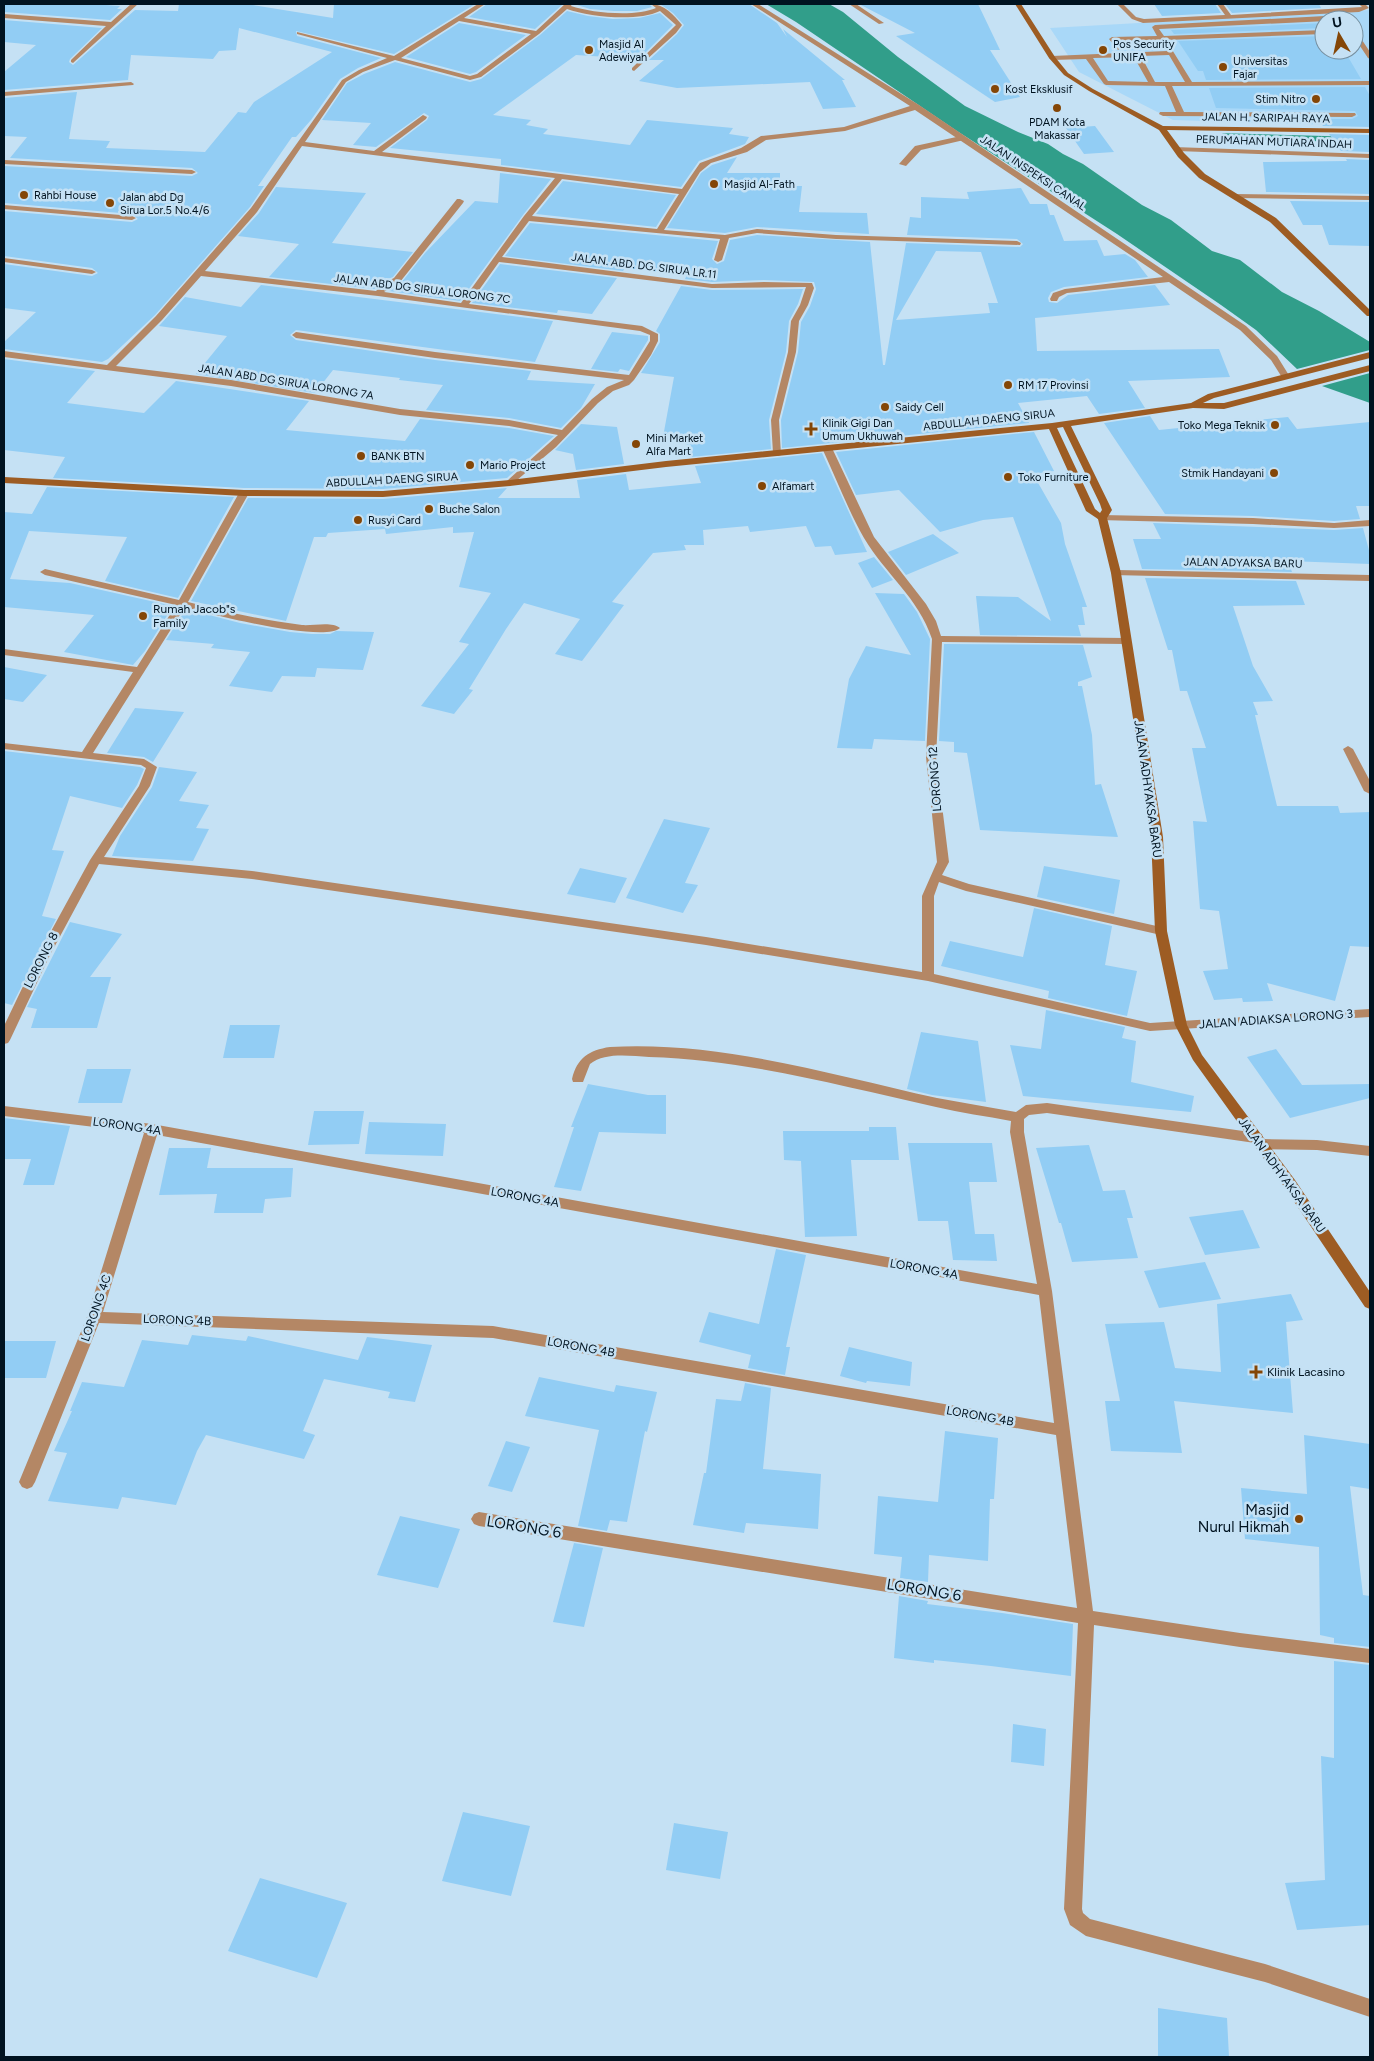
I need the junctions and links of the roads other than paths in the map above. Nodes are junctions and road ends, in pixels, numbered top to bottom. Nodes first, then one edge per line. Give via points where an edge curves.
1 (135, 4) edge
2 (482, 4) edge
3 (654, 4) edge
4 (754, 4) edge
5 (852, 4) edge
6 (1018, 4) edge
7 (1120, 4) edge
8 (1220, 4) edge
9 (567, 5) edge
10 (661, 8) junction
11 (1314, 12) edge
12 (4, 16) edge
13 (1229, 16) junction
14 (458, 19) junction
15 (1314, 19) edge
16 (881, 23) dead end
17 (113, 24) junction
18 (1314, 32) edge
19 (299, 33) dead end
20 (537, 33) junction
21 (1162, 38) junction
22 (1108, 48) dead end
23 (1118, 48) junction
24 (1099, 49) dead end
25 (1170, 50) junction
26 (1136, 54) junction
27 (1050, 55) junction
28 (1088, 56) junction
29 (396, 57) junction
30 (73, 61) dead end
31 (634, 69) dead end
32 (1370, 83) edge
33 (131, 84) dead end
34 (1153, 84) junction
35 (1168, 84) junction
36 (1190, 84) junction
37 (4, 94) edge
38 (916, 107) junction
39 (1164, 114) dead end
40 (1180, 114) junction
41 (1352, 115) dead end
42 (423, 117) dead end
43 (1164, 130) junction
44 (1370, 131) edge
45 (961, 138) junction
46 (301, 144) junction
47 (1177, 149) junction
48 (376, 153) junction
49 (1370, 156) edge
50 (5, 163) edge
51 (903, 164) dead end
52 (192, 172) dead end
53 (560, 178) junction
54 (684, 192) junction
55 (1237, 196) junction
56 (1370, 198) edge
57 (460, 201) dead end
58 (4, 207) edge
59 (132, 218) dead end
60 (527, 218) junction
61 (659, 232) junction
62 (725, 237) junction
63 (1017, 242) dead end
64 (497, 259) junction
65 (4, 260) edge
66 (718, 260) dead end
67 (92, 272) dead end
68 (199, 273) junction
69 (1171, 278) junction
70 (378, 294) junction
71 (1054, 299) dead end
72 (463, 306) junction
73 (1370, 314) edge
74 (296, 335) dead end
75 (4, 354) edge
76 (1370, 355) edge
77 (109, 368) junction
78 (1370, 368) edge
79 (1286, 377) junction
80 (631, 378) junction
81 (1193, 405) junction
82 (1066, 424) junction
83 (1052, 426) junction
84 (564, 433) junction
85 (827, 448) junction
86 (778, 454) junction
87 (4, 480) edge
88 (510, 483) junction
89 (244, 494) junction
90 (1102, 518) junction
91 (1370, 522) edge
92 (45, 572) dead end
93 (1116, 573) junction
94 (1370, 578) edge
95 (182, 604) junction
96 (335, 628) dead end
97 (937, 639) junction
98 (1126, 641) junction
99 (4, 652) edge
100 (139, 670) junction
101 (4, 746) edge
102 (1348, 749) dead end
103 (85, 756) junction
104 (1370, 791) edge
105 (94, 862) junction
106 (935, 877) junction
107 (1161, 931) junction
108 (928, 977) junction
109 (1370, 1013) edge
110 (1181, 1025) junction
111 (4, 1040) edge
112 (578, 1079) dead end
113 (4, 1111) edge
114 (1018, 1117) junction
115 (152, 1129) junction
116 (1259, 1141) junction
117 (1370, 1151) edge
118 (1046, 1291) junction
119 (1370, 1303) edge
120 (94, 1317) junction
121 (1061, 1430) junction
122 (27, 1482) dead end
123 (479, 1519) dead end
124 (1086, 1616) junction
125 (1370, 1656) edge
126 (1370, 2008) edge

1 - 17 street
2 - 14 street
3 - 10 street
4 - 38 street, JALAN INSPEKSI CANAL
5 - 16 street
6 - 27 main road
7 - 13 street via 1138,20
8 - 13 street
9 - 10 street via 576,10 635,14 648,14
9 - 20 street
10 - 31 street via 678,22 678,27
11 - 13 street
12 - 17 street
14 - 20 street
14 - 29 street
15 - 21 street via 1154,27
17 - 30 street
18 - 21 street
19 - 29 street
20 - 29 street via 474,78
21 - 23 street via 1112,39
21 - 25 street
22 - 23 street
23 - 25 street
24 - 27 street
25 - 26 street
25 - 36 street
26 - 28 street
26 - 34 street
27 - 28 street
27 - 43 main road via 1077,82
28 - 34 street via 1106,84
29 - 46 street via 344,81
32 - 36 street
33 - 37 street
34 - 35 street
35 - 36 street
35 - 40 street
38 - 45 street, JALAN INSPEKSI CANAL
38 - 54 street via 845,128 755,141 748,148 699,166
39 - 40 street
40 - 41 street
42 - 48 street
43 - 44 main road, JALAN H. SARIPAH RAYA
43 - 47 main road
45 - 51 street via 918,148
45 - 69 street, JALAN INSPEKSI CANAL
46 - 48 street
46 - 68 street via 254,210
47 - 49 street, PERUMAHAN MUTIARA INDAH
47 - 55 main road via 1202,176
48 - 53 street
50 - 52 street
53 - 54 street
53 - 60 street
54 - 61 street
55 - 56 street
55 - 73 main road via 1273,220
57 - 70 street via 397,280
58 - 59 street
60 - 61 street
60 - 64 street
61 - 62 street
62 - 63 street via 757,232
62 - 66 street
64 - 72 street
64 - 86 street, JALAN. ABD. DG. SIRUA LR.11 via 712,286 809,284 804,304 795,320 792,352 776,420
65 - 67 street
68 - 70 street, JALAN ABD DG SIRUA LORONG 7C
68 - 77 street
69 - 71 street via 1065,292
69 - 79 street, JALAN INSPEKSI CANAL via 1255,338
70 - 72 street, JALAN ABD DG SIRUA LORONG 7C
72 - 80 street, JALAN ABD DG SIRUA LORONG 7C via 642,329 654,334 654,341
74 - 80 street via 435,356
75 - 77 street, JALAN ABD DG SIRUA LORONG 7A
76 - 79 main road, ABDULLAH DAENG SIRUA
77 - 84 street, JALAN ABD DG SIRUA LORONG 7A via 231,383 400,412 509,422
78 - 81 main road via 1224,406
79 - 81 main road, ABDULLAH DAENG SIRUA via 1211,396
80 - 84 street via 595,401
81 - 82 main road, ABDULLAH DAENG SIRUA
82 - 83 main road, ABDULLAH DAENG SIRUA
82 - 90 main road via 1105,504 1107,510
83 - 85 main road, ABDULLAH DAENG SIRUA
83 - 90 main road via 1091,511
84 - 88 street
85 - 86 main road, ABDULLAH DAENG SIRUA
85 - 97 street, LORONG 12 via 869,538 922,604
86 - 88 main road, ABDULLAH DAENG SIRUA
87 - 89 main road, ABDULLAH DAENG SIRUA
88 - 89 main road, ABDULLAH DAENG SIRUA via 383,494
89 - 95 street
90 - 91 street via 1346,526
90 - 93 main road, JALAN ADHYAKSA BARU
92 - 95 street
93 - 94 street, JALAN ADYAKSA BARU
93 - 98 main road, JALAN ADHYAKSA BARU
95 - 96 street via 247,620 305,628
95 - 100 street
97 - 98 street
97 - 106 street, LORONG 12 via 931,758 943,862
98 - 107 main road, JALAN ADHYAKSA BARU via 1157,837
99 - 100 street
100 - 103 street
101 - 103 street
102 - 104 street
103 - 105 street, LORONG 8 via 144,762 152,766 142,790
105 - 108 street, JALAN ADIAKSA LORONG 3 via 252,875
105 - 111 street, LORONG 8 via 22,997
106 - 107 street
106 - 108 street, LORONG 12 via 928,896
107 - 110 main road, JALAN ADHYAKSA BARU
108 - 110 street, JALAN ADIAKSA LORONG 3 via 1150,1028
109 - 110 street, JALAN ADIAKSA LORONG 3
110 - 116 main road, JALAN ADHYAKSA BARU via 1197,1057
112 - 114 street via 581,1066 589,1057 600,1054 695,1054 766,1063 938,1103
113 - 115 street, LORONG 4A
114 - 116 street via 1026,1110 1047,1108
114 - 118 street via 1017,1132
115 - 118 street, LORONG 4A
115 - 120 street, LORONG 4C
116 - 117 street
116 - 119 main road, JALAN ADHYAKSA BARU
118 - 121 street
120 - 121 street, LORONG 4B via 493,1332
120 - 122 street, LORONG 4C
121 - 124 street
123 - 124 street, LORONG 6
124 - 125 street, LORONG 6
124 - 126 street via 1073,1909 1076,1919 1086,1927 1265,1973

